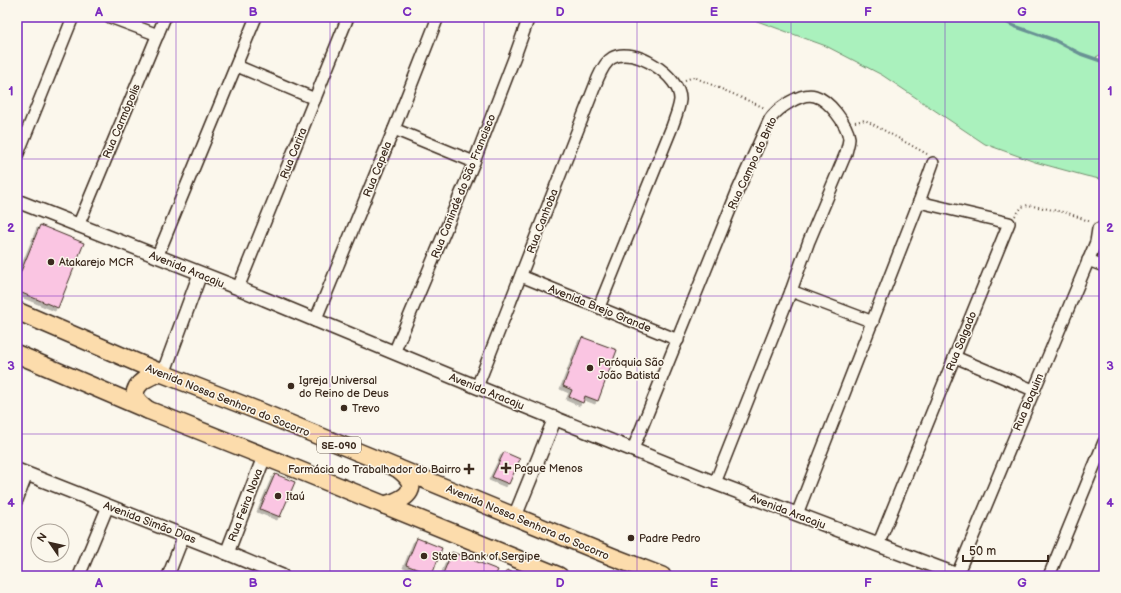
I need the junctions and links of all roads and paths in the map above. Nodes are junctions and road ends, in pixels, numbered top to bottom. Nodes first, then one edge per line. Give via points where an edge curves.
1 (73, 17) edge
2 (110, 17) edge
3 (165, 17) edge
4 (256, 17) edge
5 (348, 17) edge
6 (438, 17) edge
7 (529, 17) edge
8 (158, 35) junction
9 (237, 66) junction
10 (675, 84) junction
11 (315, 99) junction
12 (776, 112) junction
13 (843, 124) junction
14 (394, 130) junction
15 (17, 156) edge
16 (474, 162) junction
17 (933, 163) joint
18 (17, 201) edge
19 (919, 202) junction
20 (1009, 223) junction
21 (78, 226) junction
22 (1098, 229) joint
23 (158, 257) junction
24 (1088, 260) junction
25 (1104, 266) edge
26 (200, 274) junction
27 (521, 276) junction
28 (238, 288) junction
29 (791, 291) junction
30 (599, 307) junction
31 (17, 311) edge
32 (316, 320) junction
33 (873, 322) junction
34 (678, 340) junction
35 (394, 353) junction
36 (17, 354) edge
37 (955, 357) junction
38 (162, 374) junction
39 (477, 387) junction
40 (1033, 390) junction
41 (148, 410) junction
42 (555, 418) junction
43 (1104, 442) edge
44 (633, 449) junction
45 (264, 457) junction
46 (397, 468) junction
47 (22, 472) edge
48 (715, 483) junction
49 (17, 500) edge
50 (384, 505) junction
51 (108, 506) junction
52 (797, 514) junction
53 (515, 516) junction
54 (184, 536) junction
55 (878, 545) junction
56 (227, 553) junction
57 (267, 573) edge
58 (958, 575) edge
59 (79, 576) edge
60 (168, 576) edge
61 (282, 576) edge
62 (559, 576) edge
63 (662, 576) edge
64 (1049, 576) edge

1 - 15 street
2 - 8 street
3 - 8 street, Rua Carmópolis
4 - 9 street
5 - 11 street, Rua Carira
6 - 14 street, Rua Capela
7 - 16 street, Rua Canindé do São Francisco
8 - 21 street, Rua Carmópolis
9 - 11 street
9 - 23 street
10 - 12 path via 694,77
10 - 27 street, Rua Canhoba via 664,73 642,59 628,55 613,57 602,68
10 - 30 street via 680,99 672,127
11 - 28 street, Rua Carira
12 - 13 street, Rua Campo do Brito via 800,98 813,96 832,109
12 - 34 street, Rua Campo do Brito via 738,190
13 - 17 path via 865,120 928,155
13 - 29 street, Rua Campo do Brito via 849,140 846,153
14 - 16 street
14 - 32 street, Rua Capela
16 - 35 street, Rua Canindé do São Francisco
17 - 19 street
18 - 21 street, Avenida Aracaju
19 - 20 street
19 - 33 street
20 - 22 path via 1021,208 1028,205 1079,216 1093,223
20 - 37 street, Rua Salgado
21 - 23 street, Avenida Aracaju
22 - 24 street, Rua Boquim
23 - 26 street, Avenida Aracaju
24 - 25 street
24 - 40 street, Rua Boquim
26 - 28 street, Avenida Aracaju
26 - 38 street
27 - 30 street, Avenida Brejo Grande
27 - 39 street, Rua Canhoba
28 - 32 street, Avenida Aracaju
29 - 33 street
29 - 48 street, Rua Campo do Brito
30 - 34 street, Avenida Brejo Grande
31 - 38 main road, Avenida Nossa Senhora do Socorro / SE-090
32 - 35 street, Avenida Aracaju
33 - 52 street
34 - 44 street, Rua Campo do Brito
35 - 39 street, Avenida Aracaju
36 - 41 main road
37 - 40 street
37 - 55 street, Rua Salgado
38 - 41 main road via 146,378 136,392 137,399
38 - 46 main road, Avenida Nossa Senhora do Socorro / SE-090
39 - 42 street, Avenida Aracaju
40 - 58 street, Rua Boquim
41 - 45 main road
42 - 44 street, Avenida Aracaju
42 - 53 street
43 - 64 street
44 - 48 street, Avenida Aracaju
45 - 50 main road
45 - 56 street, Rua Feira Nova
46 - 50 main road via 408,478 410,489 402,499
46 - 53 main road, Avenida Nossa Senhora do Socorro / SE-090
47 - 49 street
47 - 51 street, Avenida Simão Dias
48 - 52 street, Avenida Aracaju
50 - 62 main road
51 - 54 street, Avenida Simão Dias
51 - 59 street
52 - 55 street, Avenida Aracaju
53 - 63 main road, Avenida Nossa Senhora do Socorro / SE-090
54 - 56 street, Avenida Simão Dias
54 - 60 street
55 - 58 street, Avenida Aracaju
56 - 57 street, Avenida Simão Dias
57 - 61 street, Avenida Simão Dias

